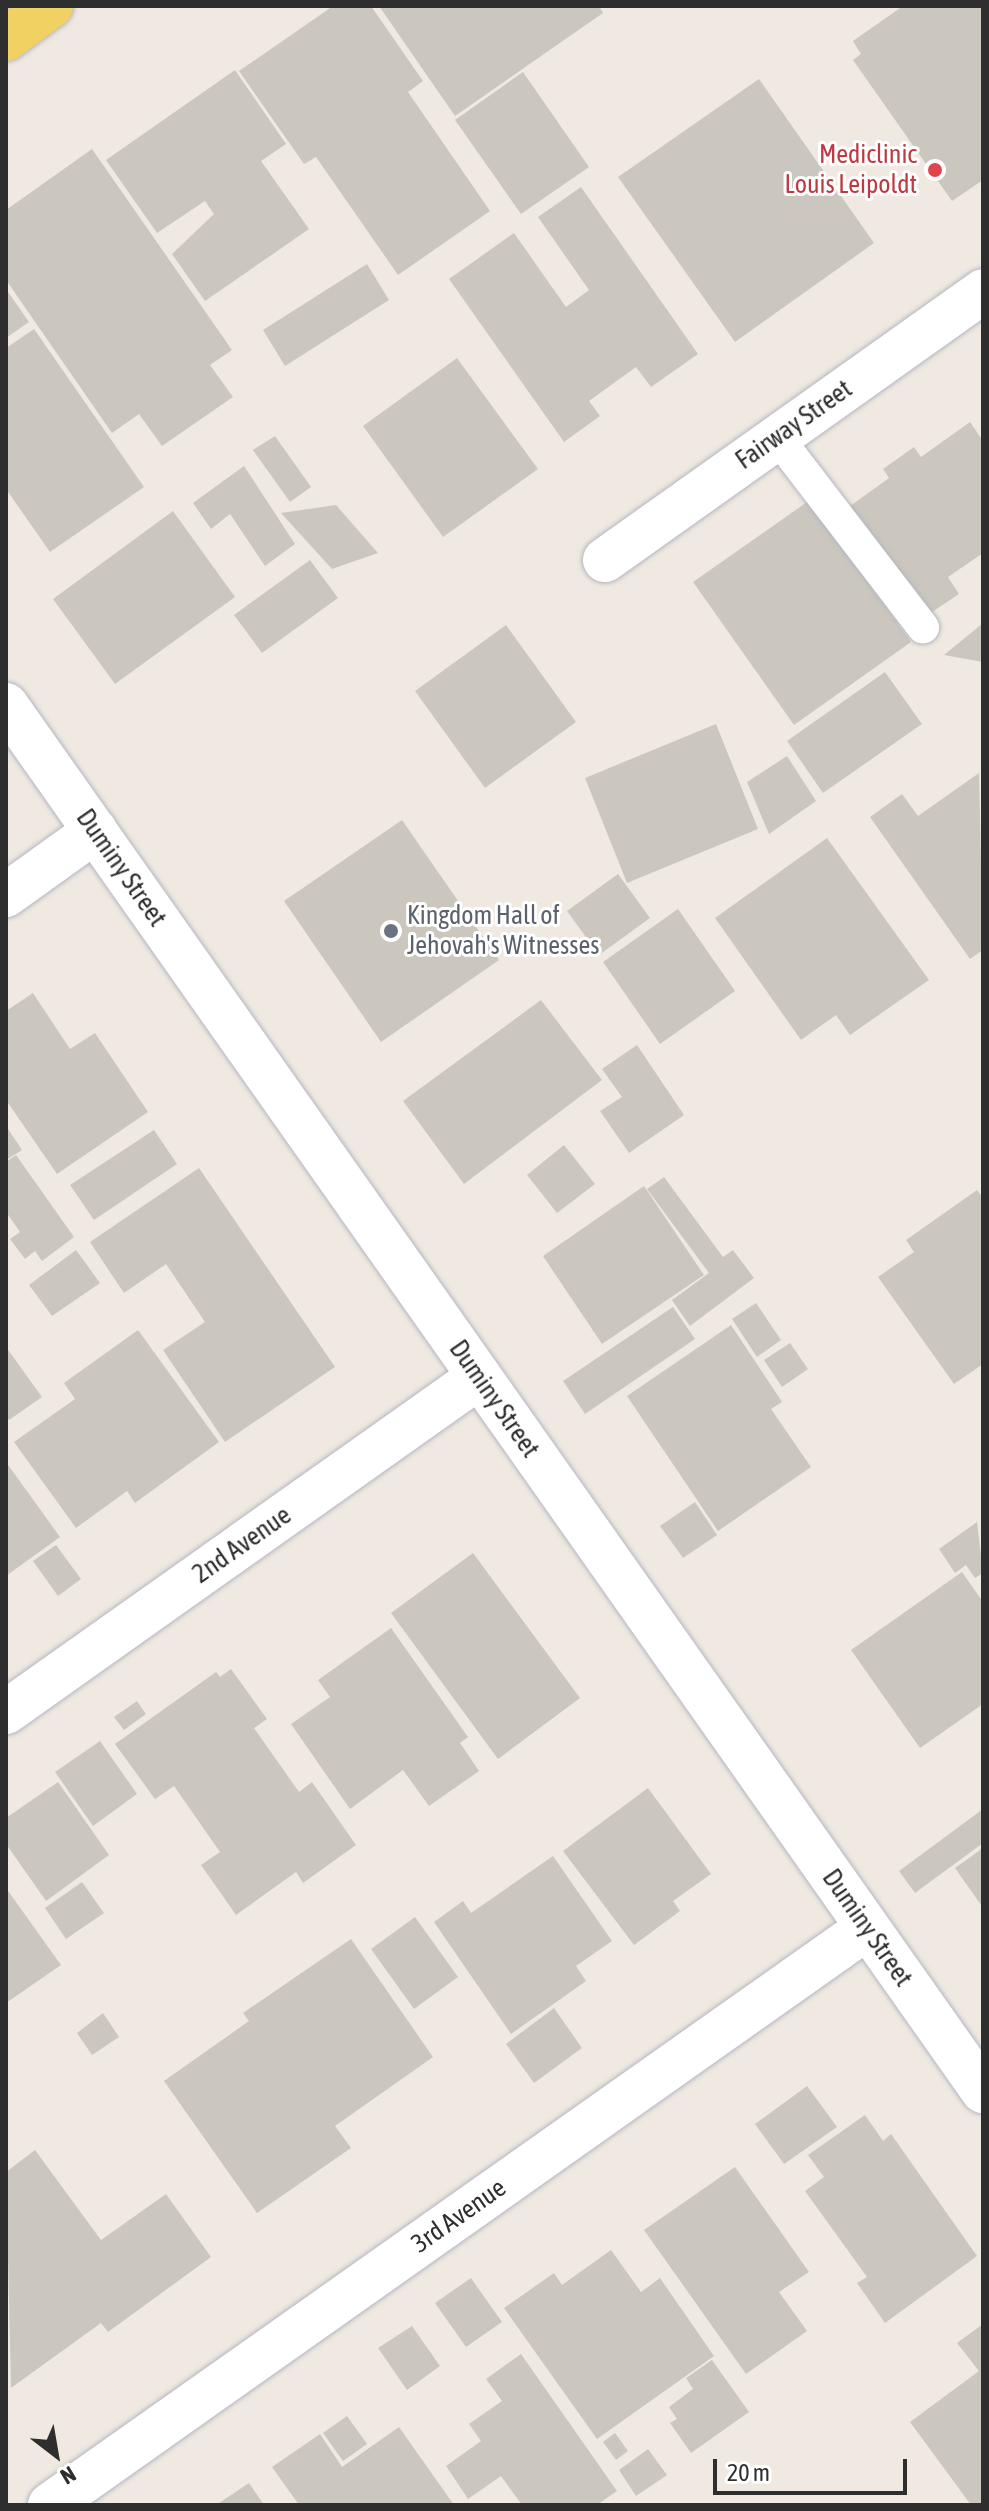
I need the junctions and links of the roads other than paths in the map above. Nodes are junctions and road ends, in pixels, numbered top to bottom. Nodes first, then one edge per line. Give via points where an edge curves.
1 (51, 6) edge
2 (6, 39) edge
3 (983, 291) edge
4 (777, 437) junction
5 (605, 560) dead end
6 (923, 627) dead end
7 (6, 705) edge
8 (95, 831) junction
9 (6, 895) edge
10 (479, 1377) junction
11 (6, 1712) edge
12 (867, 1928) junction
13 (983, 2091) edge
14 (50, 2505) edge

1 - 2 main road
3 - 4 street, Fairway Street
4 - 5 street, Fairway Street
4 - 6 lane
7 - 8 street, Duminy Street
8 - 9 street
8 - 10 street, Duminy Street
10 - 11 street, 2nd Avenue
10 - 12 street, Duminy Street
12 - 13 street, Duminy Street
12 - 14 street, 3rd Avenue

